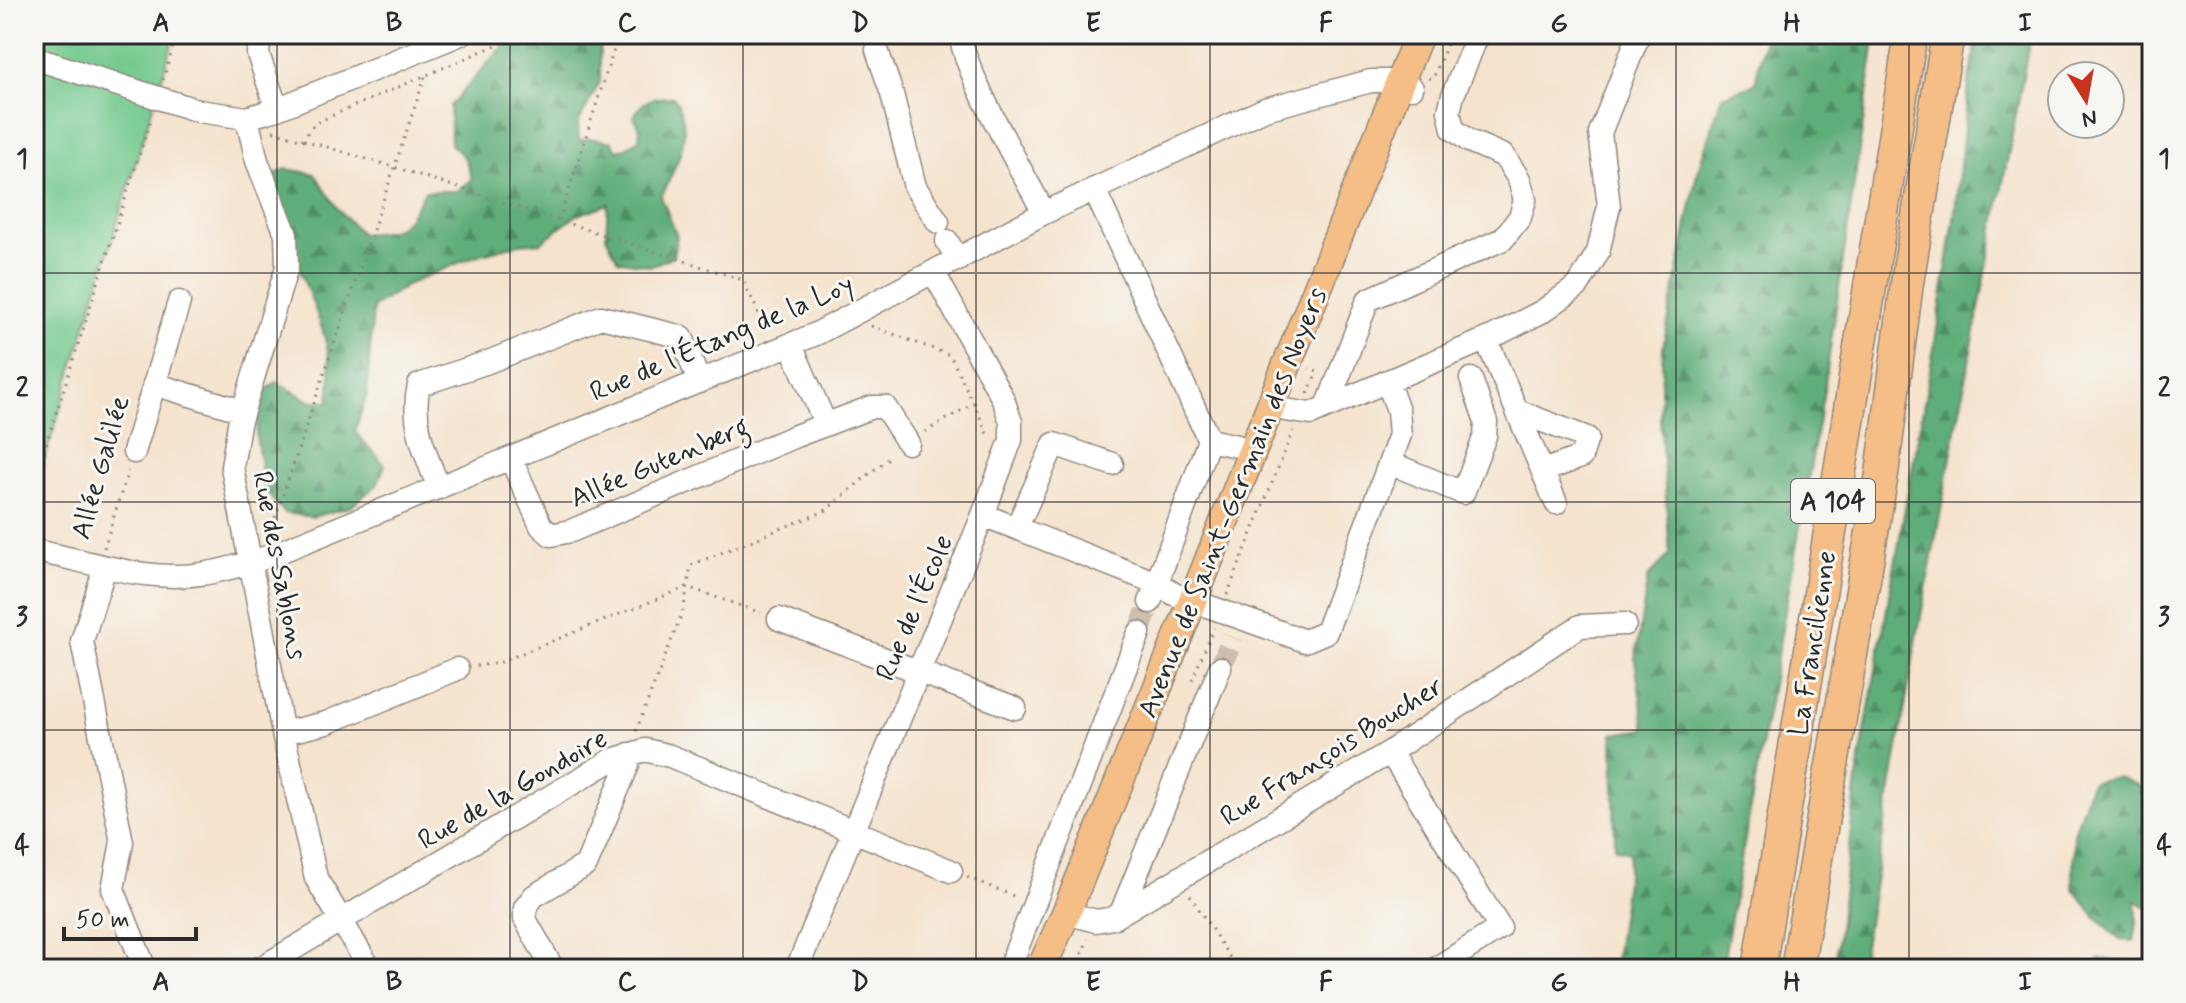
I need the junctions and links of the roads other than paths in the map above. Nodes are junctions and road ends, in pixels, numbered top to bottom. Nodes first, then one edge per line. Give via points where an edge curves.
1 (260, 34) edge
2 (461, 34) edge
3 (961, 34) edge
4 (1419, 34) edge
5 (1434, 34) edge
6 (1478, 34) edge
7 (1639, 34) edge
8 (1911, 34) edge
9 (1948, 34) edge
10 (877, 50) dead end
11 (34, 58) edge
12 (1415, 83) junction
13 (277, 109) junction
14 (248, 125) junction
15 (1094, 189) junction
16 (1044, 213) junction
17 (948, 241) junction
18 (934, 273) junction
19 (179, 302) dead end
20 (1486, 339) junction
21 (784, 348) junction
22 (1471, 379) dead end
23 (1387, 381) junction
24 (699, 382) junction
25 (154, 384) junction
26 (1327, 407) junction
27 (1285, 410) junction
28 (243, 411) junction
29 (1517, 411) junction
30 (825, 423) junction
31 (1209, 440) junction
32 (908, 443) road end
33 (1251, 449) junction
34 (134, 452) road end
35 (511, 459) junction
36 (1390, 463) junction
37 (1112, 464) dead end
38 (1543, 471) junction
39 (439, 488) junction
40 (1556, 503) dead end
41 (983, 515) junction
42 (1017, 527) junction
43 (34, 551) edge
44 (258, 560) junction
45 (105, 567) junction
46 (1155, 593) junction
47 (1199, 603) junction
48 (779, 619) road end
49 (1625, 624) dead end
50 (1139, 633) tunnel mouth
51 (1220, 668) tunnel mouth
52 (457, 669) road end
53 (919, 671) junction
54 (1015, 708) dead end
55 (283, 733) junction
56 (1390, 752) junction
57 (629, 754) junction
58 (852, 832) junction
59 (951, 871) road end
60 (1121, 913) junction
61 (1074, 915) junction
62 (343, 921) junction
63 (145, 969) edge
64 (259, 969) edge
65 (370, 969) edge
66 (553, 969) edge
67 (797, 969) edge
68 (1009, 969) edge
69 (1041, 969) edge
70 (1058, 969) edge
71 (1435, 969) edge
72 (1759, 969) edge
73 (1797, 969) edge

1 - 13 street via 258,54
2 - 13 street
3 - 16 street via 977,83
4 - 12 main road, Avenue de Saint-Germain des Noyers
5 - 12 main road, Avenue de Saint-Germain des Noyers
6 - 26 street via 1453,95 1453,129 1504,156 1525,200 1520,217 1503,239 1368,300
7 - 20 street via 1600,133 1609,206 1598,252 1578,286 1543,311
8 - 72 highway, La Francilienne / A 104
9 - 73 highway, La Francilienne / A 104 via 1882,474
10 - 17 street via 915,187
11 - 14 street
12 - 15 street, Rue de l'Étang de la Loy via 1371,81 1265,109
12 - 27 main road, Avenue de Saint-Germain des Noyers
12 - 33 main road, Avenue de Saint-Germain des Noyers
13 - 14 street
14 - 28 street, Rue des Sablons via 286,234 287,267
15 - 16 street, Rue de l'Étang de la Loy
15 - 31 street
16 - 17 street, Rue de l'Étang de la Loy
17 - 18 street, Rue de l'Étang de la Loy
18 - 21 street, Rue de l'Étang de la Loy
18 - 41 street, Rue de l'École via 1008,410 1011,440
19 - 25 street, Allée Galilée
20 - 23 street
20 - 29 street
21 - 24 street, Rue de l'Étang de la Loy
21 - 30 street
22 - 36 street via 1486,422 1463,493
23 - 26 street
23 - 36 street via 1400,435
24 - 35 street, Rue de l'Étang de la Loy
24 - 39 street via 682,337 601,317 419,385 414,406
25 - 28 street, Allée Galilée
25 - 34 street, Allée Galilée
26 - 27 street via 1311,414
27 - 47 main road, Avenue de Saint-Germain des Noyers
28 - 44 street, Rue des Sablons via 232,467
29 - 38 street
29 - 38 street via 1587,438 1581,457
30 - 32 street, Allée Gutenberg via 885,407
30 - 35 street, Allée Gutenberg via 563,534 551,535 541,526
31 - 33 street
31 - 46 street
33 - 47 main road, Avenue de Saint-Germain des Noyers
35 - 39 street, Rue de l'Étang de la Loy
36 - 47 street via 1326,632 1305,641 1236,628
37 - 42 street via 1054,444
38 - 40 street
39 - 44 street, Rue de l'Étang de la Loy
41 - 42 street
41 - 53 street, Rue de l'École
42 - 46 street
43 - 45 street, Rue de l'Étang de la Loy
44 - 45 street, Rue de l'Étang de la Loy via 199,575 163,576
44 - 55 street, Rue des Sablons
45 - 63 street via 82,641 122,842 113,889
46 - 47 street
47 - 61 main road, Avenue de Saint-Germain des Noyers
48 - 53 street
49 - 56 street, Rue François Boucher via 1580,626
50 - 68 street
51 - 60 street
52 - 55 street via 326,723
53 - 54 street
53 - 58 street, Rue de l'École
55 - 62 street, Rue des Sablons via 316,878
56 - 60 street, Rue François Boucher
56 - 71 street via 1500,928
57 - 58 street, Rue de la Gondoire via 645,750 670,756
57 - 62 street, Rue de la Gondoire
57 - 66 street via 586,865 534,896 525,908 525,919
58 - 59 street, Rue de la Gondoire
58 - 67 street, Rue de l'École
60 - 61 street, Rue François Boucher via 1096,921
61 - 69 main road, Avenue de Saint-Germain des Noyers
61 - 70 main road, Avenue de Saint-Germain des Noyers
62 - 64 street, Rue de la Gondoire
62 - 65 street, Rue des Sablons

